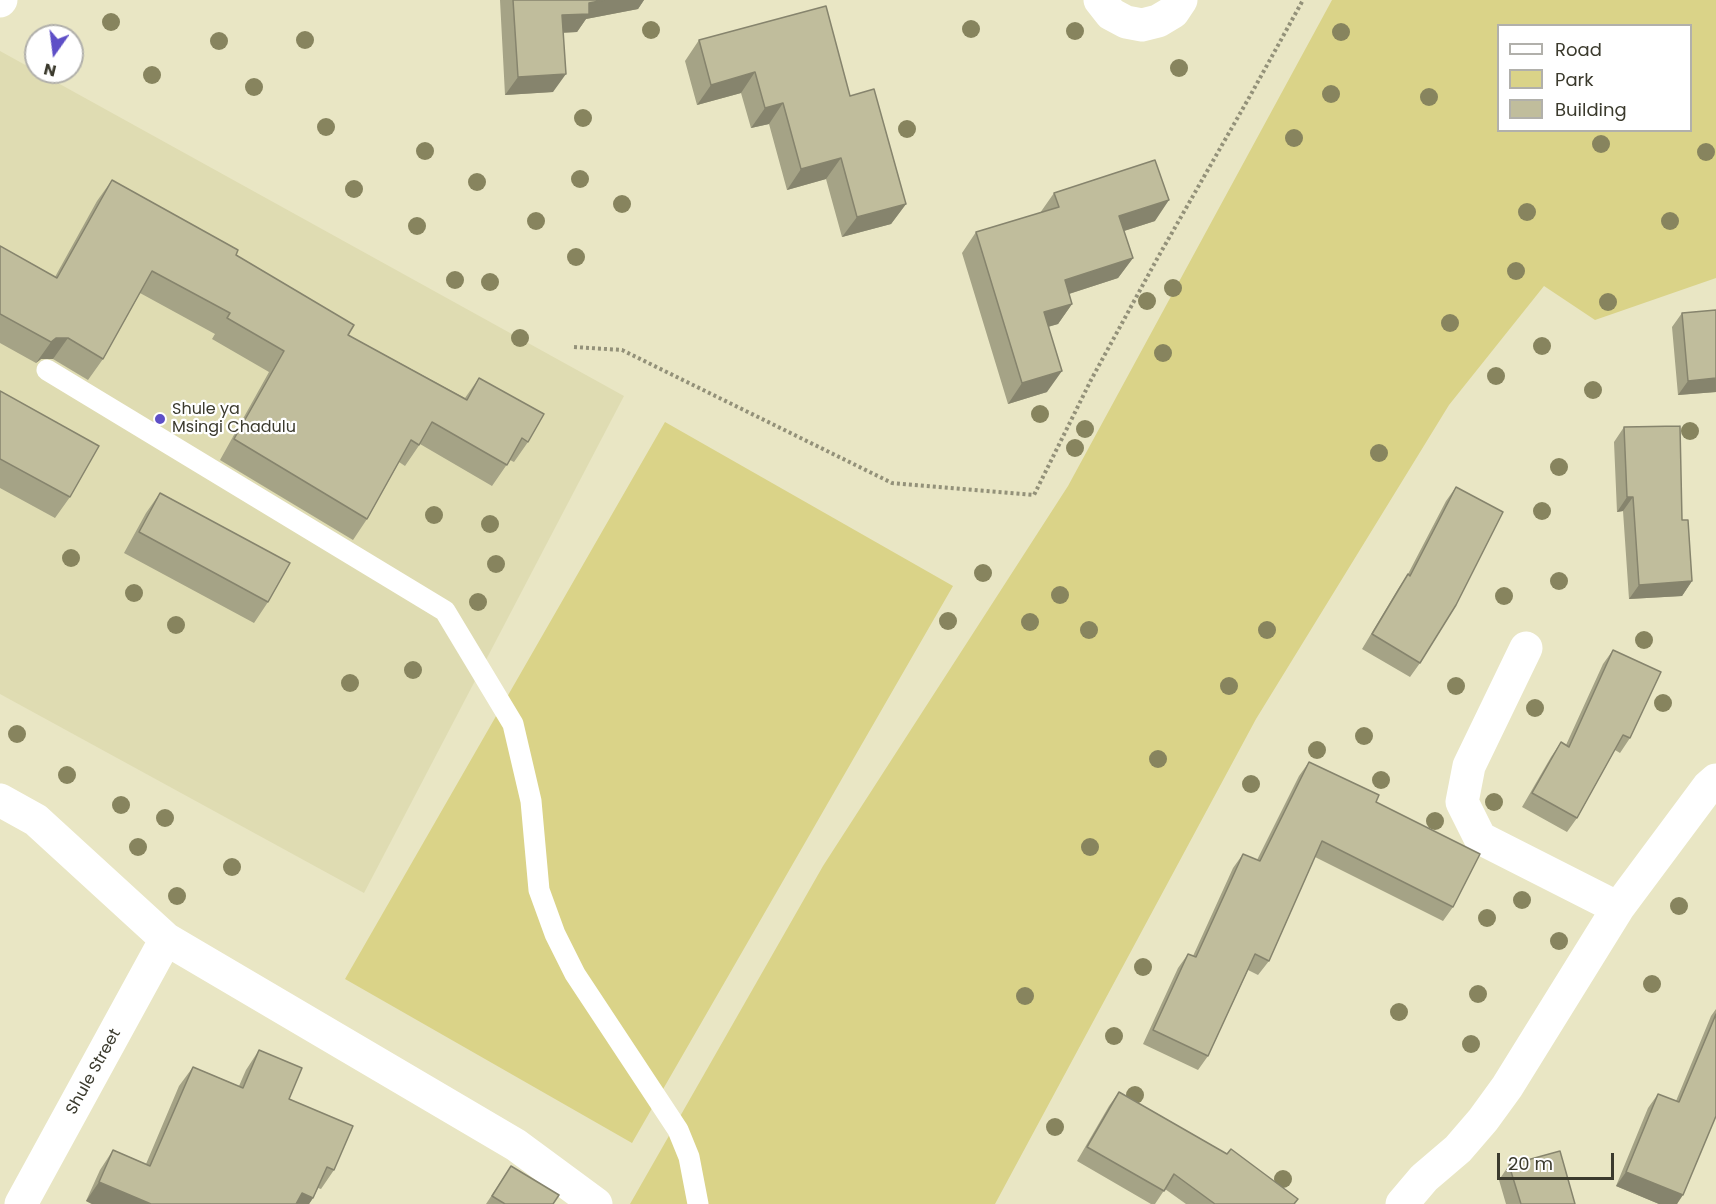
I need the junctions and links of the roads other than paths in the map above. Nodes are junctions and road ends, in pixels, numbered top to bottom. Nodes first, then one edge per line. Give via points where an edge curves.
1 (1100, 0) edge
2 (1181, 0) edge
3 (47, 370) dead end
4 (1526, 648) dead end
5 (1716, 780) edge
6 (0, 800) edge
7 (1618, 908) junction
8 (166, 939) junction
9 (21, 1204) edge
10 (596, 1204) edge
11 (698, 1204) edge
12 (1402, 1204) edge

1 - 2 street via 1111,14 1142,25 1166,17
3 - 11 lane via 445,611 513,724 531,801 539,890 555,934 575,974 678,1130
4 - 7 street via 1469,766 1462,802 1480,838
5 - 7 street
6 - 8 street via 36,820
7 - 12 street via 1483,1120
8 - 9 street, Shule Street
8 - 10 street via 516,1145

